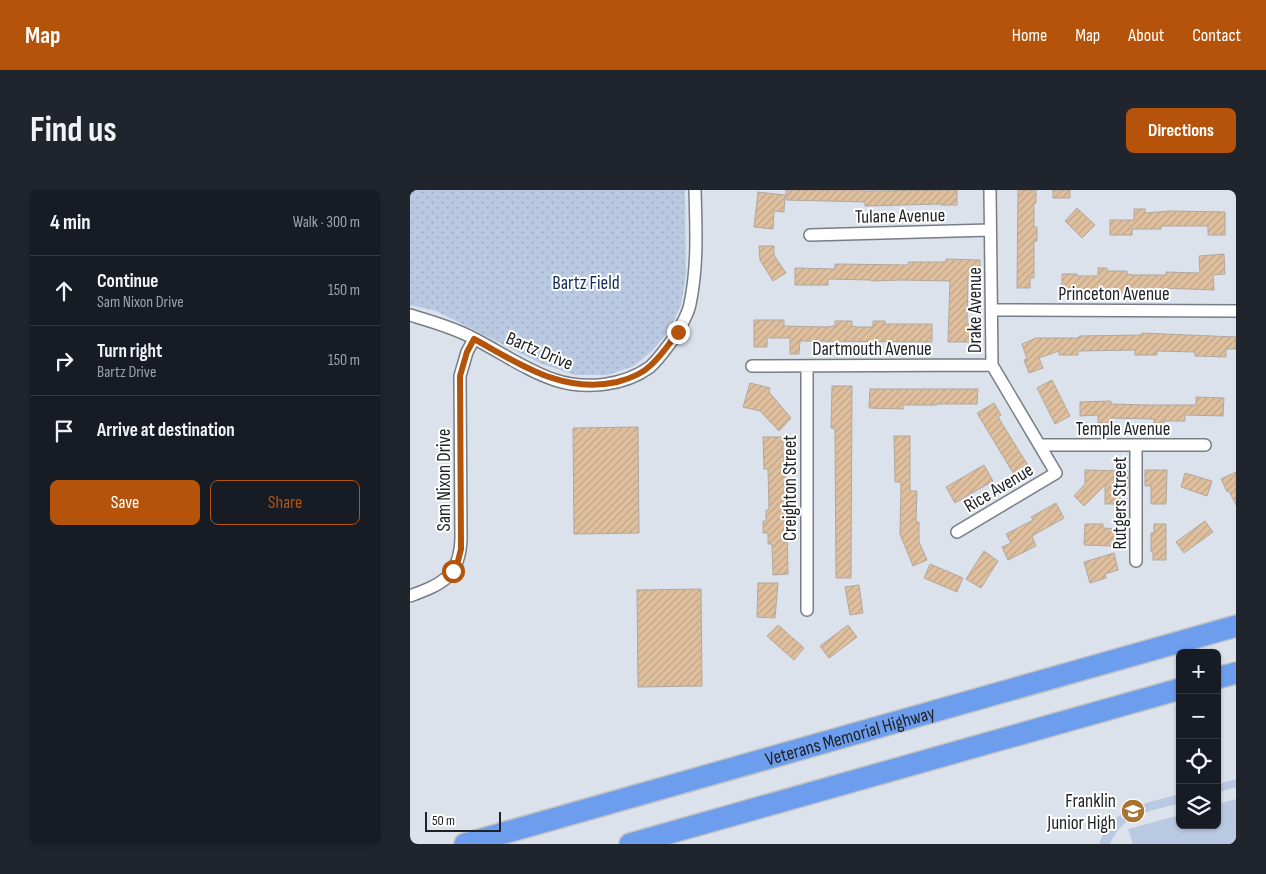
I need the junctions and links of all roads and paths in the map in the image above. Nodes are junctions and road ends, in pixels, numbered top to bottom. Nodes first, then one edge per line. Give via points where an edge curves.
1 (695, 190) edge
2 (990, 190) edge
3 (990, 230) junction
4 (810, 235) dead end
5 (992, 310) junction
6 (1236, 311) edge
7 (410, 315) edge
8 (474, 339) junction
9 (992, 365) junction
10 (752, 366) dead end
11 (807, 366) junction
12 (1041, 445) junction
13 (1205, 445) dead end
14 (1136, 446) junction
15 (957, 532) dead end
16 (1136, 561) dead end
17 (410, 596) edge
18 (807, 610) dead end
19 (1236, 626) edge
20 (1236, 673) edge
21 (1221, 677) edge
22 (1176, 690) edge
23 (465, 844) edge
24 (630, 844) edge

1 - 8 street, Bartz Drive via 694,278 690,306 678,332 650,366 628,379 606,384 556,381
2 - 3 street, Drake Avenue
3 - 4 street, Tulane Avenue
3 - 5 street, Drake Avenue
5 - 6 street, Princeton Avenue
5 - 9 street, Drake Avenue
7 - 8 street, Bartz Drive
8 - 17 street, Sam Nixon Drive via 460,376 461,538 458,561 446,579
9 - 11 street, Dartmouth Avenue
9 - 12 street, Drake Avenue
10 - 11 street, Dartmouth Avenue
11 - 18 street, Creighton Street
12 - 14 street, Temple Avenue
12 - 15 street, Rice Avenue via 1056,473
13 - 14 street, Temple Avenue
14 - 16 street, Rutgers Street
19 - 23 highway, Veterans Memorial Highway
20 - 21 highway
22 - 24 highway

